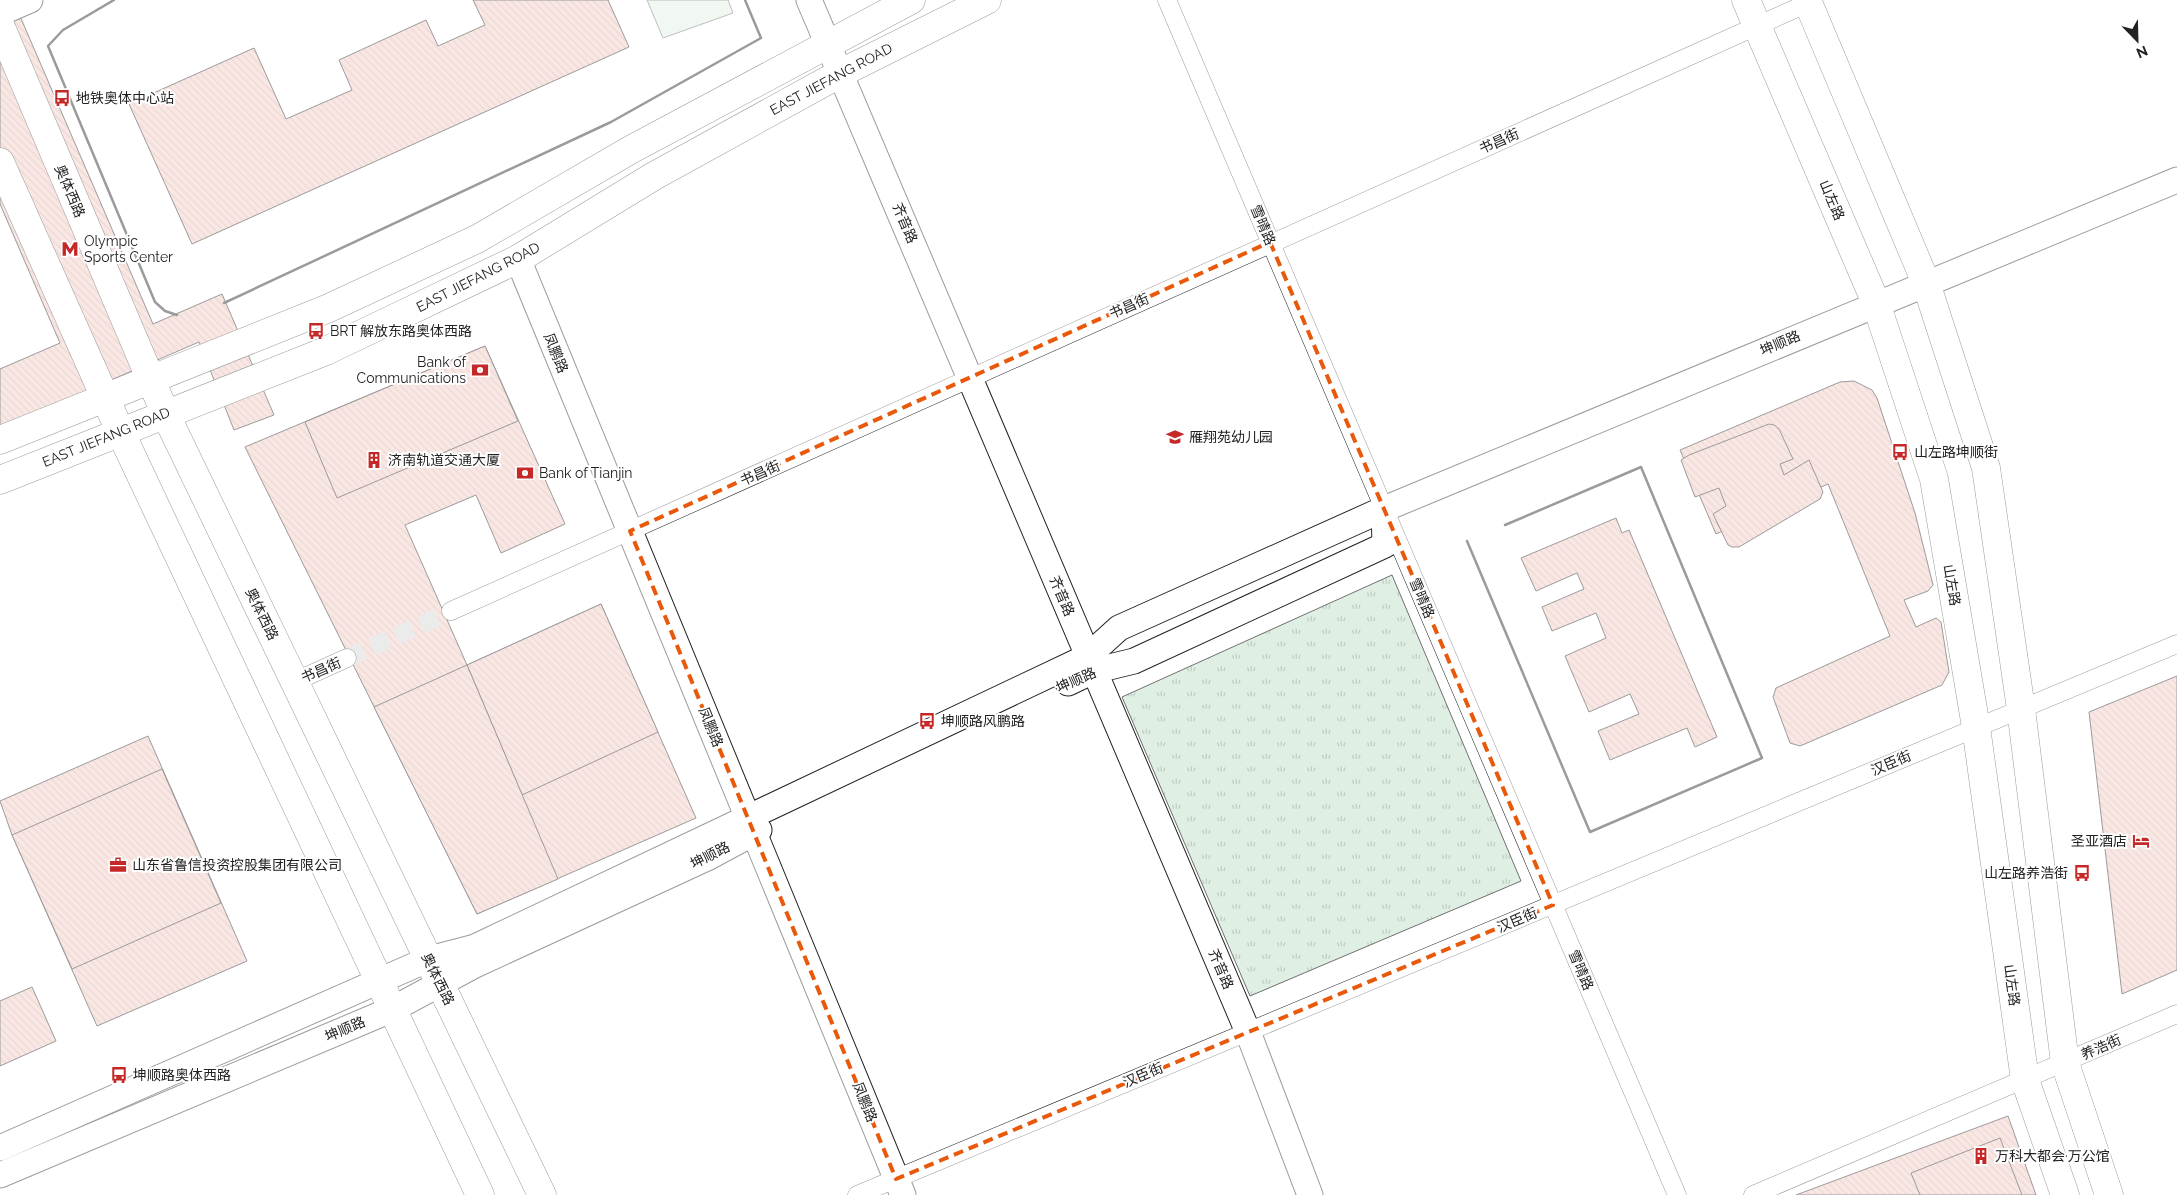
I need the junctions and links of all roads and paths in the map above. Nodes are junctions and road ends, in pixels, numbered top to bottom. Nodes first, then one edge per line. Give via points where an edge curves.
1 (30, 0) edge
2 (809, 0) edge
3 (911, 0) edge
4 (986, 0) edge
5 (1167, 0) edge
6 (1746, 0) edge
7 (1808, 1) edge
8 (0, 13) edge
9 (0, 25) edge
10 (1758, 25) junction
11 (828, 43) junction
12 (841, 73) junction
13 (0, 162) edge
14 (2177, 180) edge
15 (1270, 242) junction
16 (518, 259) junction
17 (1926, 282) junction
18 (1876, 303) junction
19 (971, 378) junction
20 (150, 380) junction
21 (106, 397) junction
22 (164, 414) junction
23 (120, 431) junction
24 (0, 440) edge
25 (0, 480) edge
26 (1384, 509) junction
27 (630, 531) junction
28 (451, 611) tunnel mouth
29 (2177, 644) edge
30 (347, 658) tunnel mouth
31 (1090, 664) junction
32 (294, 682) junction
33 (2021, 709) junction
34 (1976, 727) junction
35 (751, 825) junction
36 (1553, 905) junction
37 (429, 959) junction
38 (380, 981) junction
39 (440, 983) junction
40 (393, 1009) junction
41 (2177, 1014) edge
42 (1248, 1032) junction
43 (2065, 1063) junction
44 (2025, 1080) junction
45 (0, 1148) edge
46 (0, 1175) edge
47 (900, 1187) edge
48 (480, 1195) edge
49 (542, 1195) edge
50 (857, 1195) edge
51 (1310, 1195) edge
52 (1677, 1195) edge
53 (1753, 1195) edge
54 (2065, 1195) edge
55 (2109, 1195) edge

1 - 8 street
2 - 11 street, 齐音路
3 - 11 main road
4 - 12 main road, EAST JIEFANG ROAD
5 - 15 street, 雪晴路
6 - 10 main road, 山左路
7 - 10 street, 书昌街
7 - 17 main road
9 - 20 main road, 奥体西路
10 - 15 street, 书昌街
10 - 18 main road, 山左路
11 - 12 street, 齐音路
11 - 20 main road via 632,149 477,239 329,308
12 - 16 main road, EAST JIEFANG ROAD via 654,176
12 - 19 street, 齐音路
13 - 21 main road
14 - 17 street, 坤顺路
15 - 19 street, 书昌街
15 - 26 street, 雪晴路
16 - 22 main road, EAST JIEFANG ROAD via 326,351
16 - 27 street, 凤鹏路
17 - 18 street, 坤顺路
17 - 33 main road via 1986,468
18 - 26 street, 坤顺路
18 - 34 main road, 山左路 via 1934,479
19 - 27 street, 书昌街
19 - 31 street, 齐音路
20 - 21 main road
20 - 22 main road, 奥体西路
21 - 23 main road
21 - 24 main road
22 - 23 main road, EAST JIEFANG ROAD
22 - 32 main road, 奥体西路
23 - 25 main road, EAST JIEFANG ROAD
23 - 38 main road
26 - 31 street, 坤顺路 via 1119,628
26 - 31 street, 坤顺路 via 1385,545 1134,661
26 - 36 street, 雪晴路
27 - 28 street, 书昌街
27 - 35 street, 凤鹏路
29 - 33 street, 汉臣街
30 - 32 street, 书昌街
31 - 35 street, 坤顺路
31 - 42 street, 齐音路
32 - 37 main road, 奥体西路
33 - 34 street, 汉臣街
33 - 43 main road
34 - 36 street, 汉臣街
34 - 44 main road, 山左路
35 - 37 street, 坤顺路 via 474,947
35 - 39 street, 坤顺路 via 707,858
35 - 47 street, 凤鹏路
36 - 42 street, 汉臣街
36 - 52 street, 雪晴路
37 - 38 street, 坤顺路
37 - 39 main road, 奥体西路
38 - 40 main road
38 - 45 street, 坤顺路
39 - 40 street, 坤顺路
39 - 49 main road, 奥体西路
40 - 46 street, 坤顺路
40 - 48 main road
41 - 43 street, 养浩街
42 - 47 street, 汉臣街
42 - 51 street, 齐音路
43 - 44 street, 养浩街
43 - 55 main road
44 - 53 street, 养浩街
44 - 54 main road, 山左路
47 - 50 street, 汉臣街

